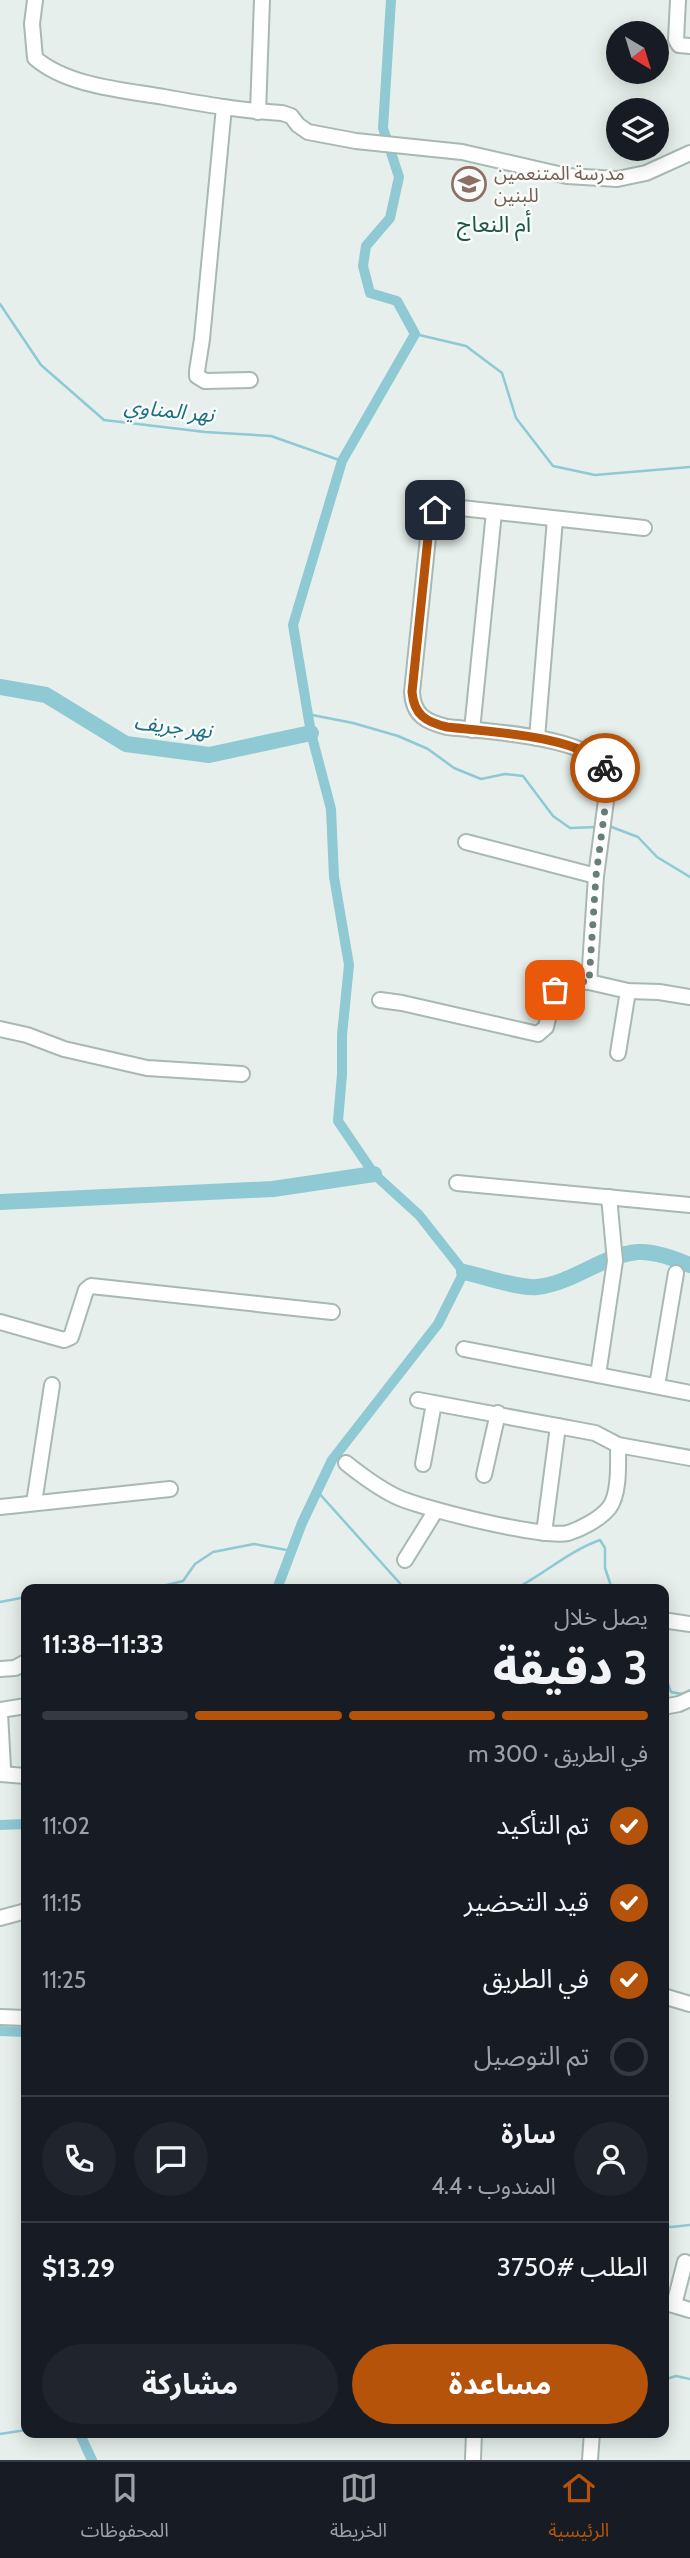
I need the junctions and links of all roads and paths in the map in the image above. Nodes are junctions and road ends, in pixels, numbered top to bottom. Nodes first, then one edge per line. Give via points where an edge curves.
1 (35, 0) edge
2 (262, 0) edge
3 (678, 0) edge
4 (690, 46) edge
5 (224, 107) junction
6 (258, 112) junction
7 (690, 153) edge
8 (250, 380) dead end
9 (494, 512) junction
10 (555, 519) junction
11 (644, 528) dead end
12 (472, 730) junction
13 (537, 738) junction
14 (466, 842) dead end
15 (596, 876) junction
16 (589, 982) junction
17 (628, 991) junction
18 (690, 997) edge
19 (380, 1000) dead end
20 (0, 1029) edge
21 (618, 1053) dead end
22 (242, 1074) dead end
23 (457, 1183) dead end
24 (609, 1197) junction
25 (690, 1205) edge
26 (676, 1273) dead end
27 (332, 1312) dead end
28 (0, 1322) edge
29 (464, 1349) dead end
30 (598, 1375) junction
31 (52, 1385) dead end
32 (657, 1386) junction
33 (690, 1393) edge
34 (418, 1400) dead end
35 (434, 1403) junction
36 (498, 1413) junction
37 (558, 1426) junction
38 (618, 1445) junction
39 (690, 1458) edge
40 (346, 1462) dead end
41 (423, 1464) dead end
42 (484, 1475) dead end
43 (170, 1489) dead end
44 (34, 1503) junction
45 (0, 1507) edge
46 (436, 1510) junction
47 (544, 1533) junction
48 (405, 1560) dead end
49 (669, 1620) dead end
50 (690, 1624) edge
51 (21, 1665) edge
52 (0, 1669) edge
53 (690, 1699) edge
54 (669, 1706) edge
55 (21, 1707) edge
56 (0, 1712) edge
57 (0, 1774) edge
58 (21, 1776) edge
59 (21, 1912) edge
60 (0, 1918) edge
61 (669, 1998) edge
62 (690, 2004) edge
63 (0, 2017) edge
64 (21, 2018) edge
65 (685, 2262) dead end
66 (669, 2301) edge
67 (669, 2303) edge
68 (690, 2310) edge
69 (474, 2438) edge
70 (592, 2438) edge
71 (473, 2460) edge
72 (590, 2460) edge

1 - 5 street via 33,47 44,66 89,84
2 - 6 street
3 - 4 street via 676,40
5 - 6 street
5 - 8 street via 197,376 205,381
6 - 7 street via 291,116 308,132 462,152 567,176 618,179 646,173
9 - 10 street
9 - 12 street
9 - 12 street via 443,506 430,518 412,692 418,714 429,723
10 - 11 street
10 - 13 street
12 - 13 street
13 - 15 street via 589,753 603,764 609,778
14 - 15 street
15 - 16 street
16 - 17 street
16 - 19 street via 557,979 546,1027 538,1034
17 - 18 street
17 - 21 street
20 - 22 street via 147,1068
23 - 24 street
24 - 25 street
24 - 30 street via 615,1261
26 - 32 street
27 - 28 street via 91,1286 71,1337 64,1340
29 - 30 street
30 - 32 street
31 - 44 street
32 - 33 street
34 - 35 street
35 - 36 street
35 - 41 street
36 - 37 street
36 - 42 street
37 - 38 street via 595,1433
37 - 47 street
38 - 39 street
38 - 47 street via 618,1482 610,1507 589,1524 566,1533
40 - 46 street via 397,1497
43 - 44 street
44 - 45 street
46 - 47 street
46 - 48 street
49 - 50 street
51 - 52 street
53 - 54 street
55 - 56 street
56 - 57 street
57 - 58 street
59 - 60 street
61 - 62 street
63 - 64 street
65 - 66 street
67 - 68 street
69 - 71 street
70 - 72 street

